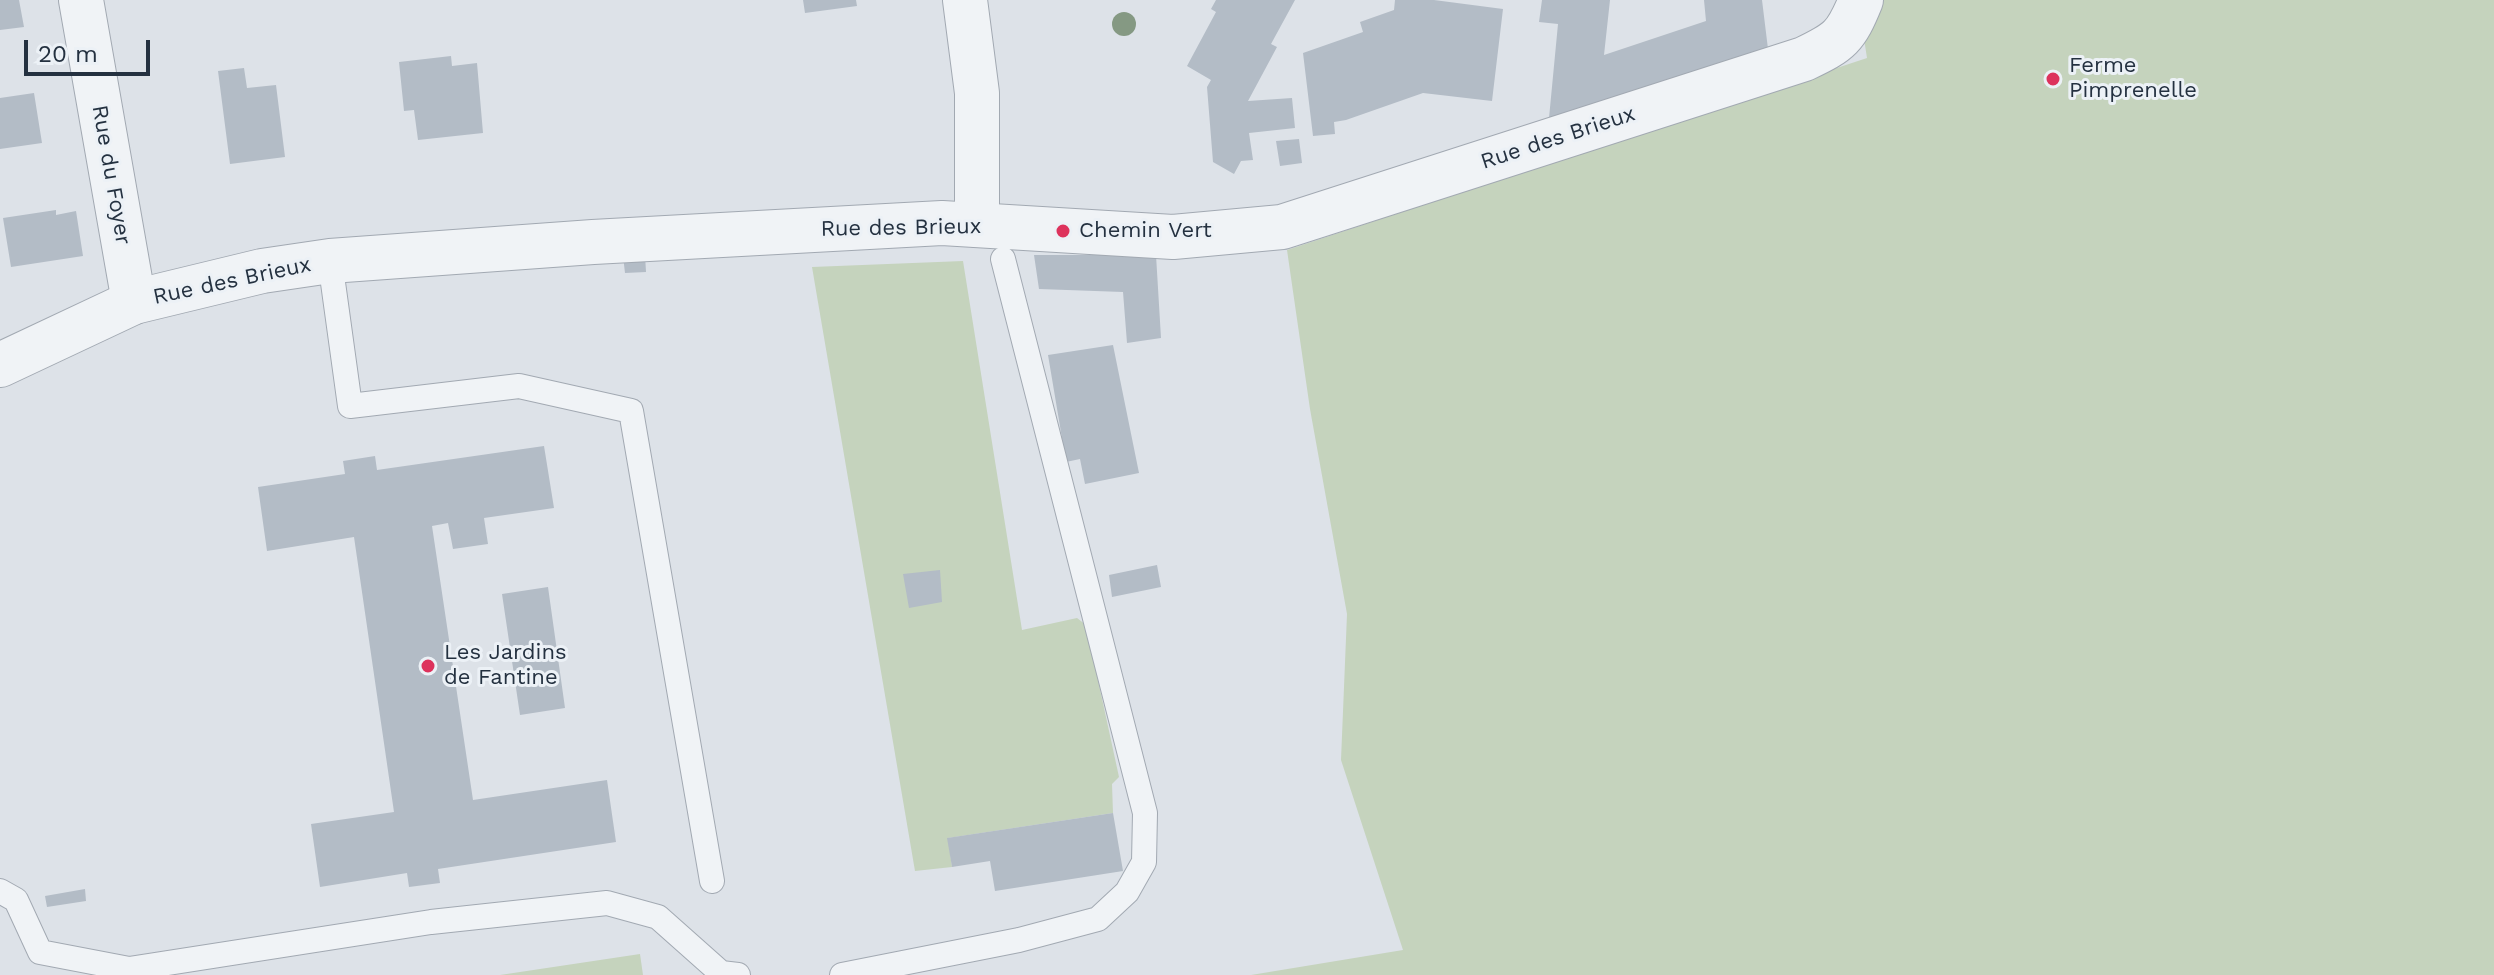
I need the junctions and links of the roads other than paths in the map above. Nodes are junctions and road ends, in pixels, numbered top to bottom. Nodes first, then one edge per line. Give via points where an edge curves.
1 (81, 0) edge
2 (965, 0) edge
3 (1861, 0) edge
4 (977, 225) junction
5 (1003, 259) dead end
6 (330, 261) junction
7 (134, 302) junction
8 (0, 365) edge
9 (712, 881) dead end
10 (0, 891) edge
11 (738, 975) edge
12 (842, 975) edge

1 - 7 street, Rue du Foyer
2 - 4 street via 977,93
3 - 4 street, Rue des Brieux via 1835,45 1804,59 1282,227 1173,237
4 - 6 street, Rue des Brieux via 904,224
5 - 12 lane via 1145,813 1144,862 1127,892 1098,919
6 - 7 street, Rue des Brieux via 262,271
6 - 9 lane via 350,406 519,386 631,411
7 - 8 street, Rue des Brieux
10 - 11 lane via 16,900 40,952 129,969 431,922 607,903 658,917 721,973

